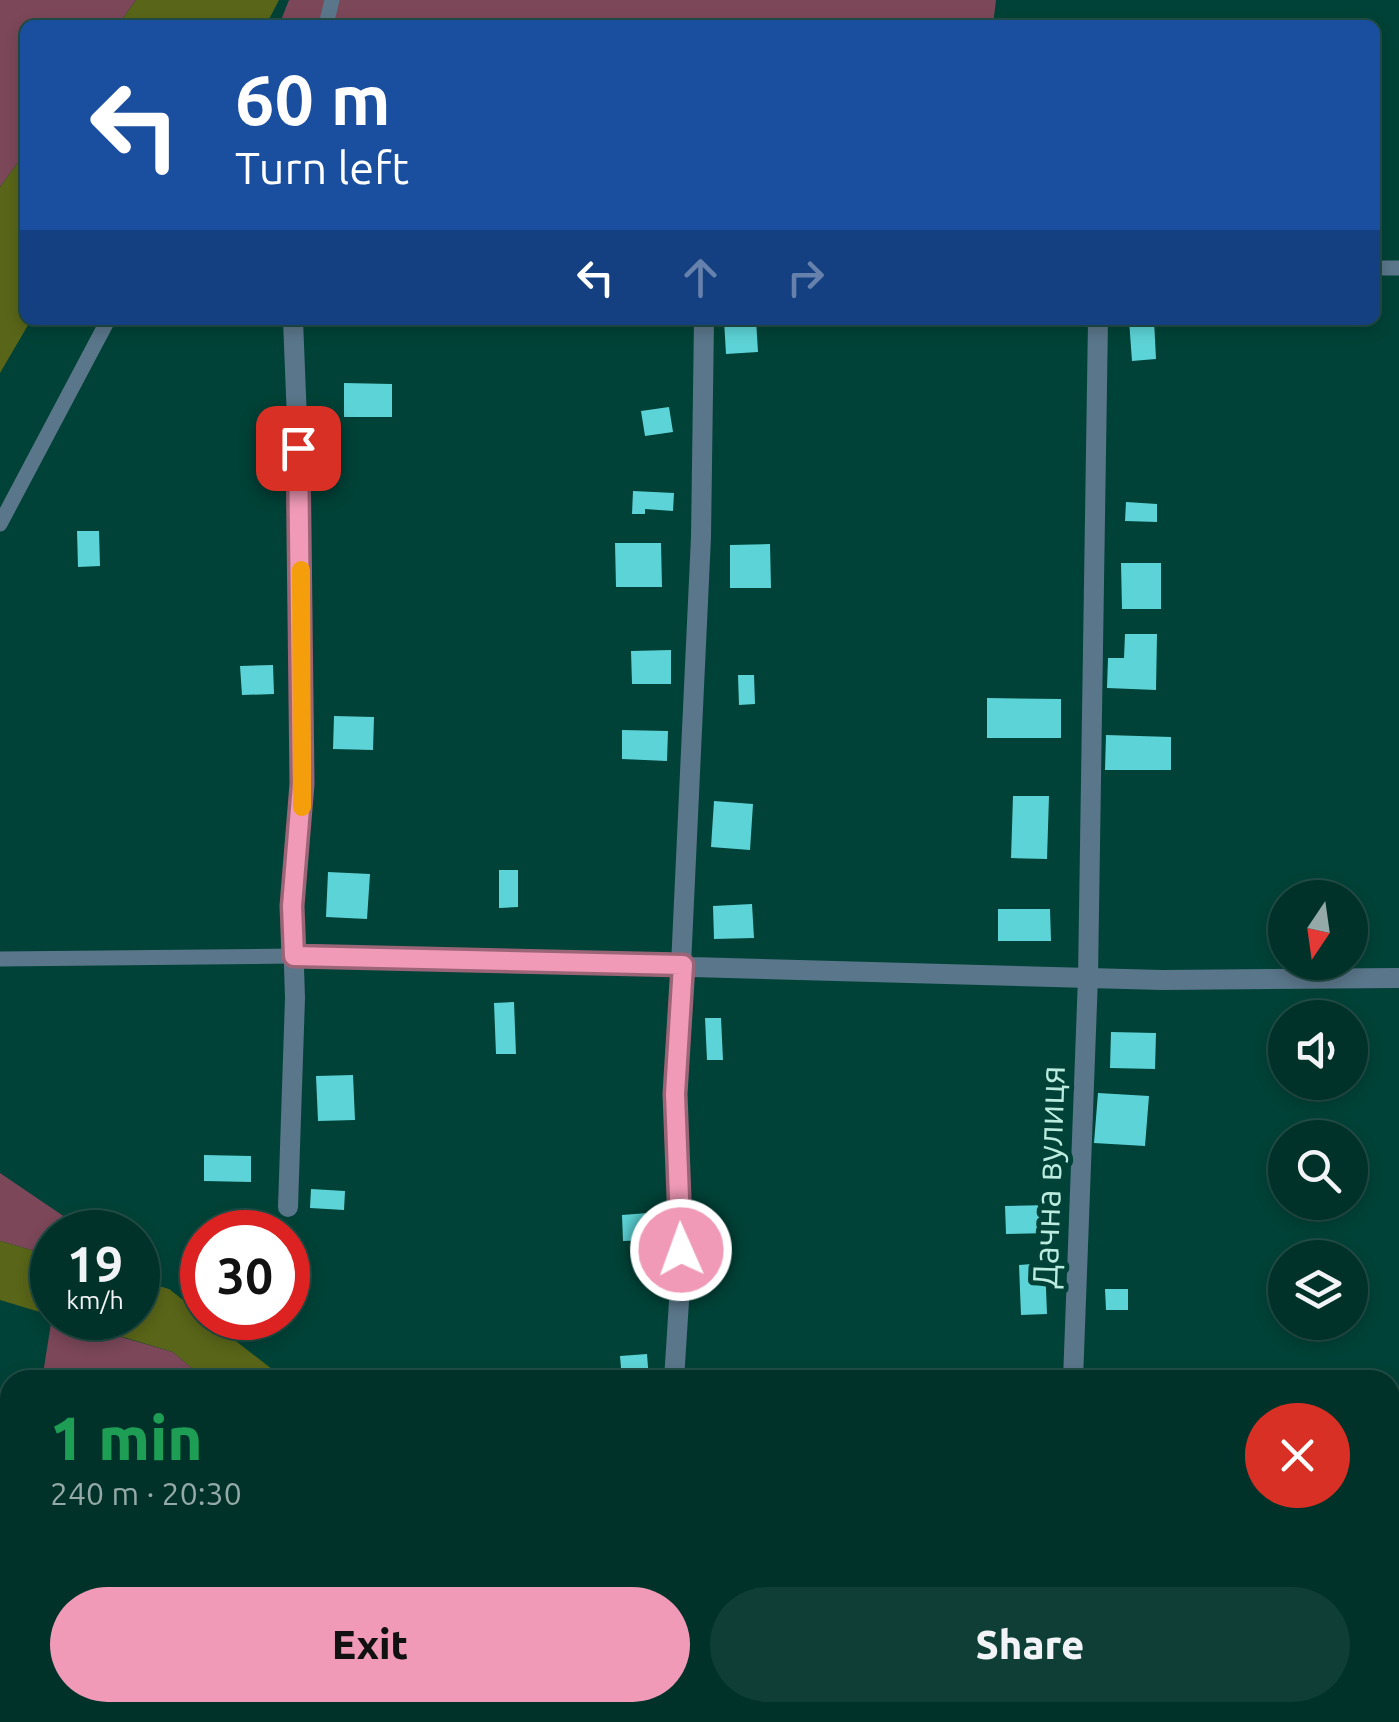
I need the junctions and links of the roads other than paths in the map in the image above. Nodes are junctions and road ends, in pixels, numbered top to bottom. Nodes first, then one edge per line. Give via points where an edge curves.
1 (105, 325) edge
2 (293, 325) edge
3 (704, 325) edge
4 (1098, 325) edge
5 (0, 524) edge
6 (294, 956) junction
7 (0, 958) edge
8 (683, 965) junction
9 (1088, 977) junction
10 (1399, 978) edge
11 (288, 1207) dead end
12 (675, 1370) edge
13 (1073, 1370) edge

1 - 5 lane
2 - 6 street via 302,784
3 - 8 street
4 - 9 street, Дачна вулиця
6 - 7 lane
6 - 8 street
6 - 11 street
8 - 9 street
8 - 12 street
9 - 10 street
9 - 13 street, Дачна вулиця

